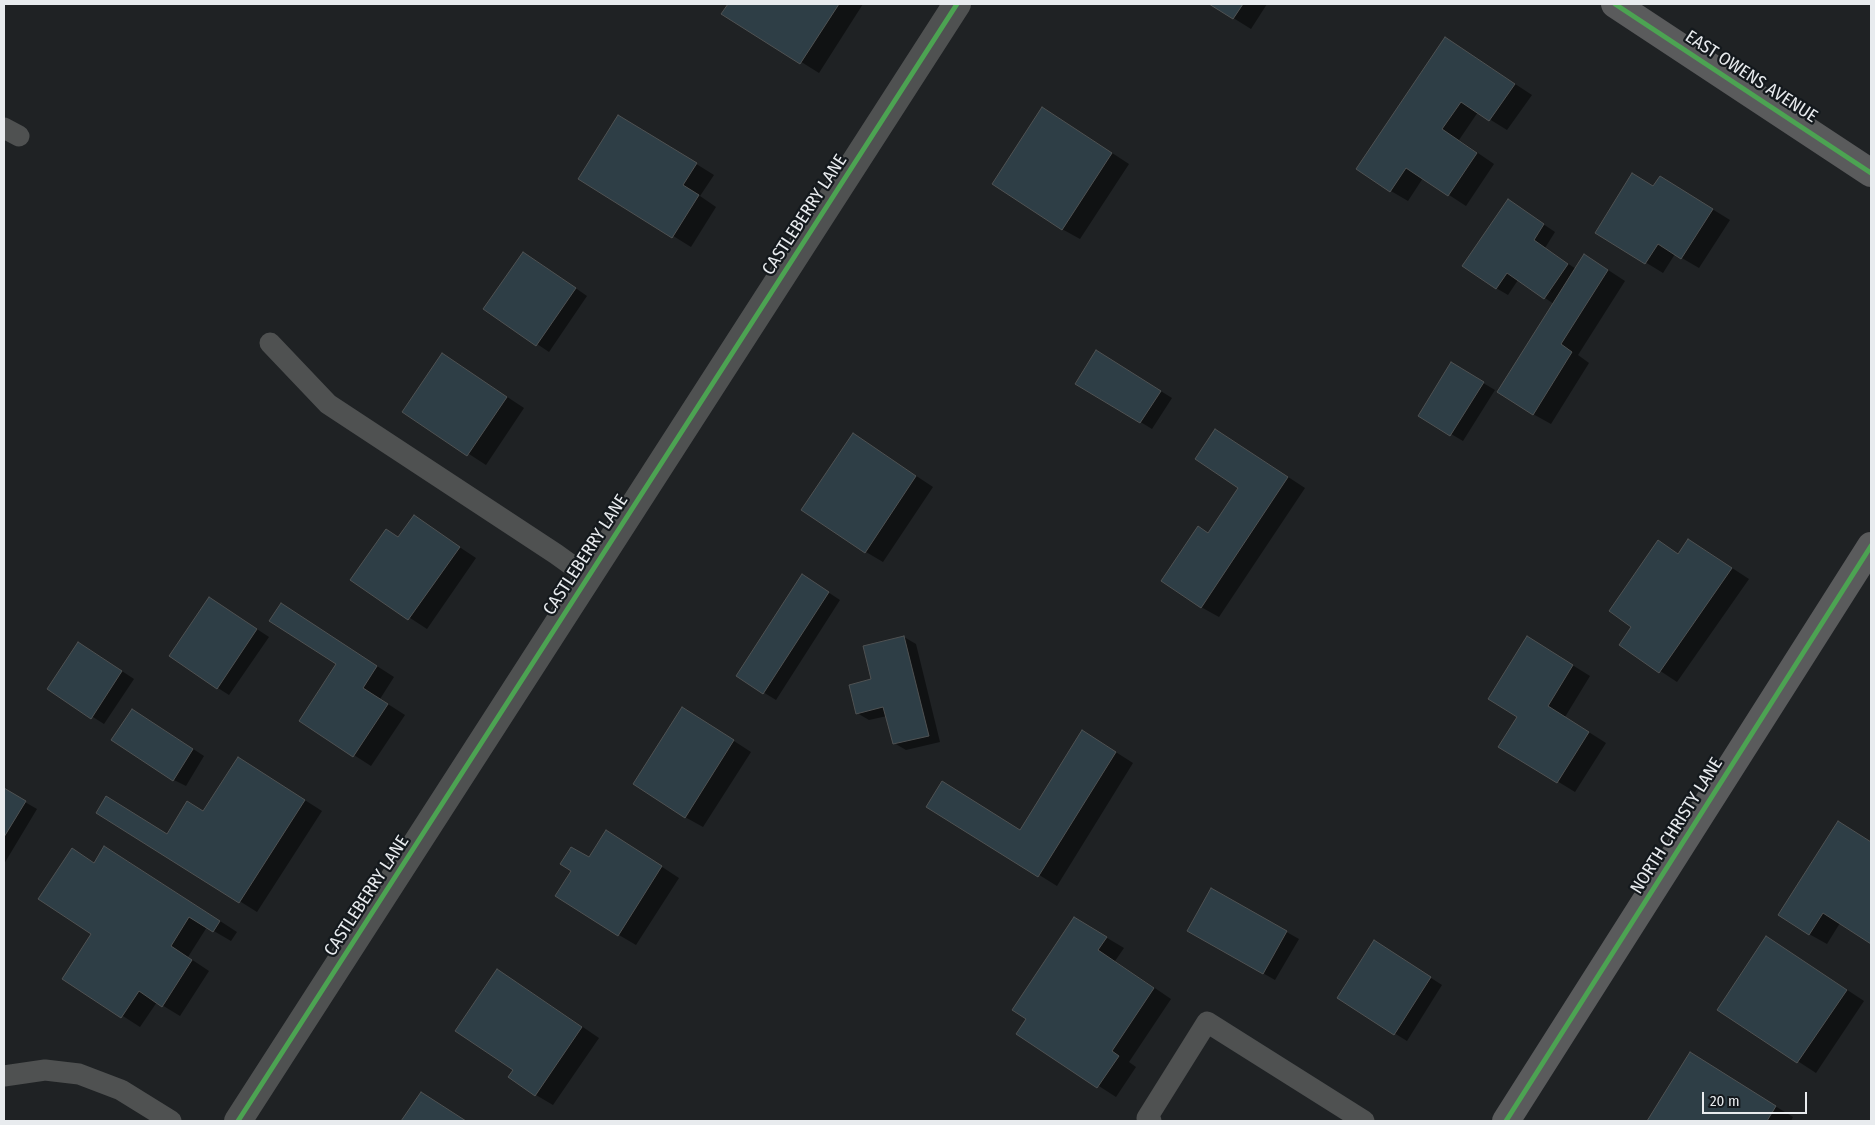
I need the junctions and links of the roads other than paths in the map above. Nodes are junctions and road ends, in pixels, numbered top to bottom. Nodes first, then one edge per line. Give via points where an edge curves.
1 (957, 4) edge
2 (1616, 4) edge
3 (1871, 173) edge
4 (270, 343) dead end
5 (1871, 546) edge
6 (588, 577) junction
7 (4, 1076) edge
8 (171, 1121) edge
9 (238, 1121) edge
10 (1151, 1121) edge
11 (1364, 1121) edge
12 (1506, 1121) edge

1 - 6 street, CASTLEBERRY LANE
2 - 3 street, EAST OWENS AVENUE
4 - 6 lane via 328,404
5 - 12 street, NORTH CHRISTY LANE
6 - 9 street, CASTLEBERRY LANE
7 - 8 lane via 45,1070 80,1074 121,1090
10 - 11 lane via 1146,1118 1207,1022

